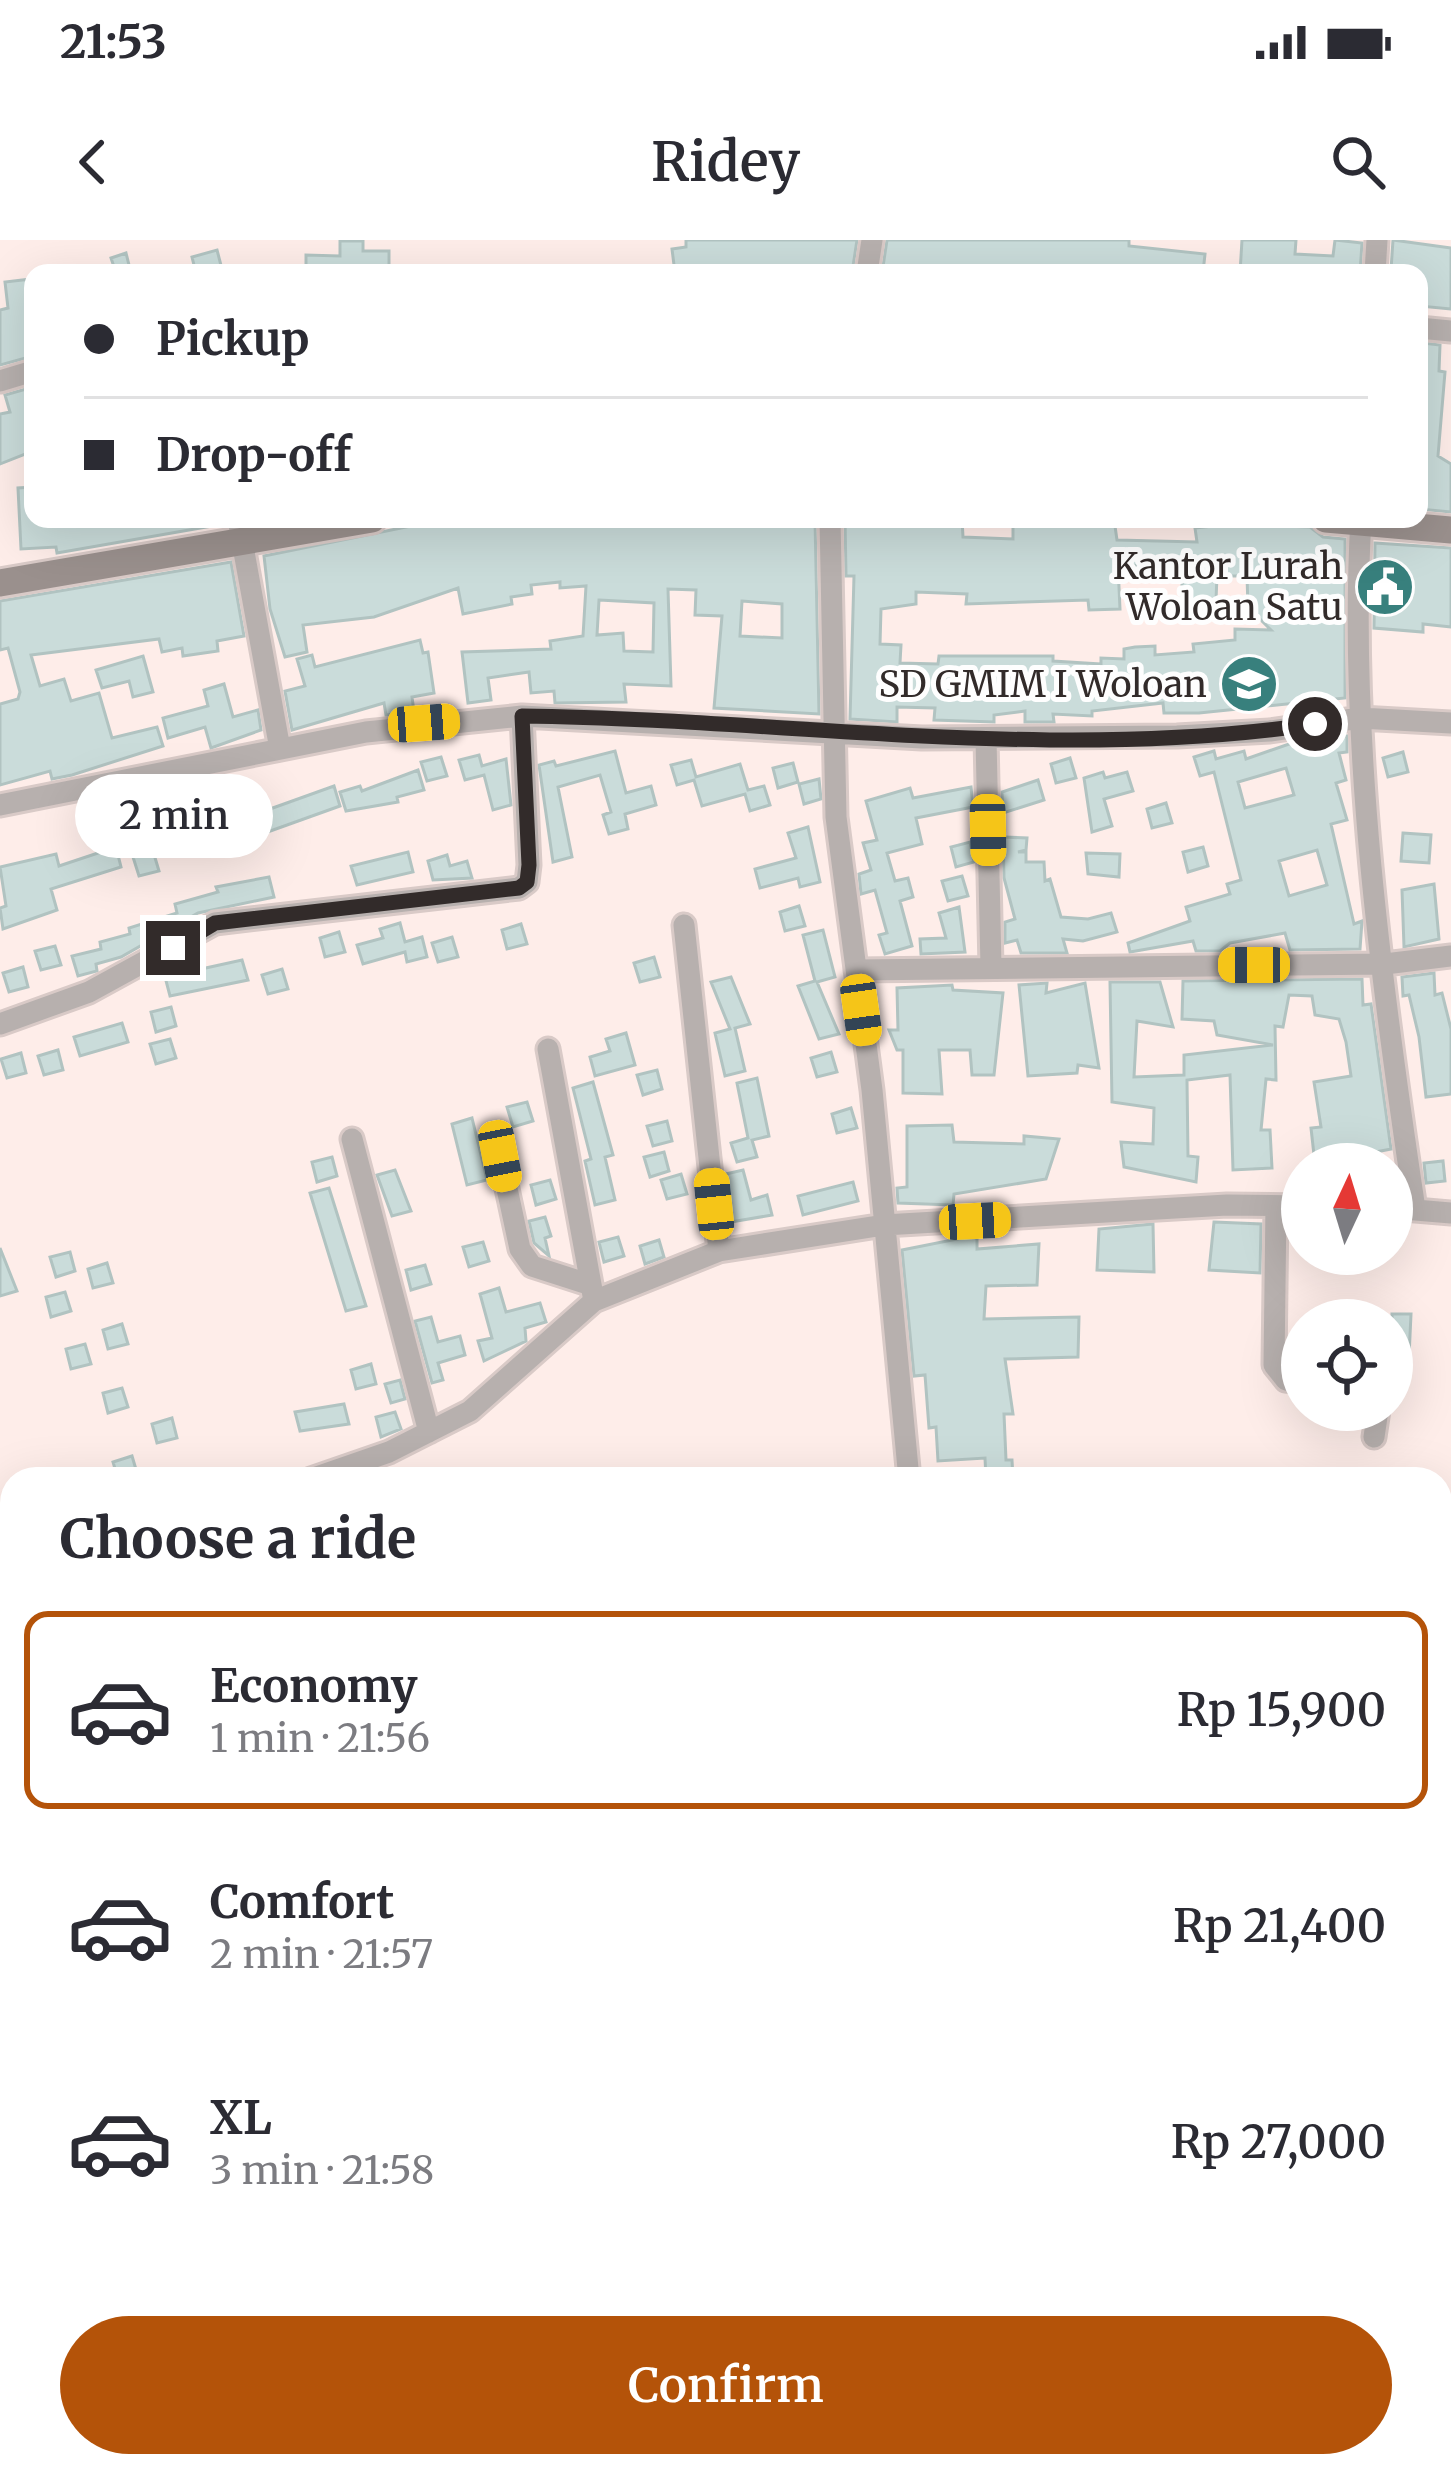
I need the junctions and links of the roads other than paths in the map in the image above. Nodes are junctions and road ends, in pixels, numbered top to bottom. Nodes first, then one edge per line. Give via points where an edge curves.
1 (830, 528) edge
2 (1361, 528) edge
3 (241, 530) edge
4 (0, 583) edge
5 (522, 716) junction
6 (1360, 718) junction
7 (1451, 723) edge
8 (831, 734) junction
9 (986, 738) junction
10 (280, 748) junction
11 (0, 806) edge
12 (684, 925) dead end
13 (1451, 956) edge
14 (1385, 964) junction
15 (992, 968) junction
16 (856, 970) junction
17 (0, 1024) edge
18 (548, 1049) dead end
19 (352, 1139) dead end
20 (1398, 1143) edge
21 (500, 1156) dead end
22 (1276, 1206) junction
23 (1281, 1206) edge
24 (1413, 1209) edge
25 (1451, 1214) edge
26 (884, 1225) junction
27 (719, 1251) junction
28 (592, 1293) junction
29 (1281, 1374) edge
30 (1375, 1431) edge
31 (429, 1432) junction
32 (1374, 1437) dead end
33 (341, 1467) edge
34 (908, 1467) edge

1 - 8 street
2 - 6 street
3 - 4 main road
3 - 10 street
5 - 8 street
5 - 10 street
5 - 17 street via 529,865 519,888 215,923 75,999
6 - 7 street
6 - 9 street via 1270,731
6 - 14 street
8 - 9 street
8 - 16 street
9 - 15 street
10 - 11 street
12 - 27 street
13 - 14 street
14 - 15 street
14 - 20 street
15 - 16 street
16 - 26 street
18 - 28 street
19 - 31 street
21 - 28 street via 520,1250 532,1266
22 - 23 street
22 - 26 street
22 - 29 street via 1274,1365
24 - 25 street
26 - 27 street
26 - 34 street
27 - 28 street
28 - 31 street via 505,1385
30 - 32 street
31 - 33 street

